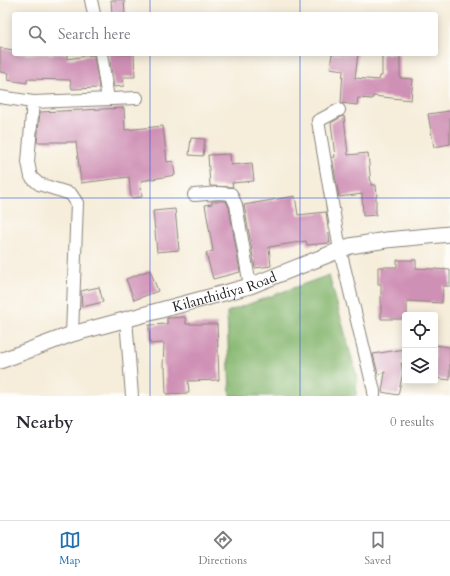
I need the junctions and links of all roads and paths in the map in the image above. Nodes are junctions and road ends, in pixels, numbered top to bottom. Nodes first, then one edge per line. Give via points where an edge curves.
1 (91, 0) edge
2 (94, 12) edge
3 (101, 56) edge
4 (0, 97) edge
5 (137, 98) dead end
6 (108, 99) junction
7 (33, 102) junction
8 (339, 110) dead end
9 (194, 195) dead end
10 (450, 234) edge
11 (340, 250) junction
12 (250, 286) junction
13 (126, 320) junction
14 (72, 334) junction
15 (0, 361) edge
16 (132, 396) edge
17 (374, 396) edge

1 - 2 street
3 - 6 street
4 - 7 street
5 - 6 street
6 - 7 street
7 - 14 street via 28,162 31,177 39,184 71,194 77,203
8 - 11 street via 318,121
9 - 12 street via 231,194 236,206
10 - 11 street, Kilanthidiya Road via 386,240
11 - 12 street, Kilanthidiya Road
11 - 17 street
12 - 13 street, Kilanthidiya Road
13 - 14 street, Kilanthidiya Road
13 - 16 street
14 - 15 street, Kilanthidiya Road

